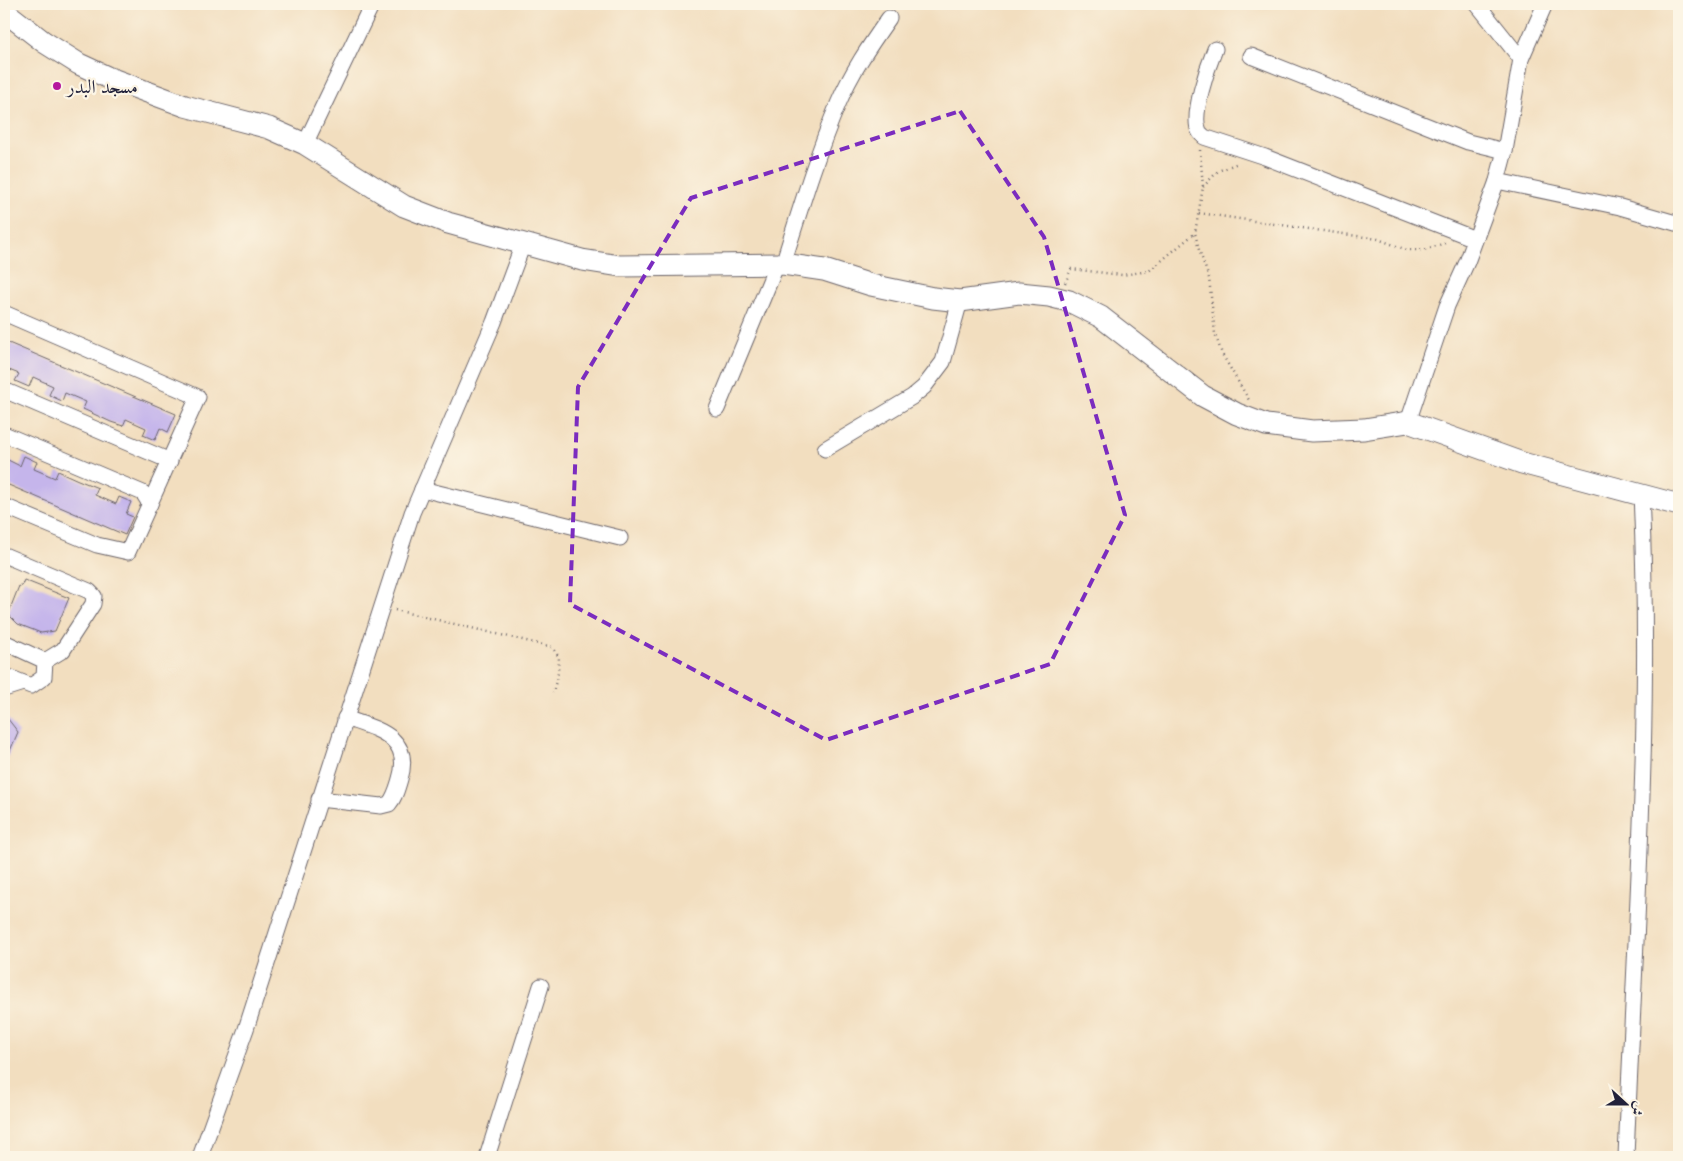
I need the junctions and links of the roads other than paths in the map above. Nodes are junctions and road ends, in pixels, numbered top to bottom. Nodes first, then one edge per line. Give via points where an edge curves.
1 (372, 4) edge
2 (1477, 4) edge
3 (1545, 4) edge
4 (4, 11) edge
5 (889, 18) dead end
6 (1215, 49) dead end
7 (1251, 56) dead end
8 (1522, 59) junction
9 (305, 144) junction
10 (1505, 151) junction
11 (1497, 181) junction
12 (1679, 224) edge
13 (1471, 238) junction
14 (523, 244) junction
15 (780, 264) junction
16 (960, 301) junction
17 (4, 313) edge
18 (4, 390) edge
19 (717, 408) dead end
20 (1408, 422) junction
21 (4, 434) edge
22 (825, 449) dead end
23 (170, 461) junction
24 (422, 489) junction
25 (1642, 495) junction
26 (150, 504) junction
27 (1679, 505) edge
28 (4, 506) edge
29 (620, 538) dead end
30 (4, 555) edge
31 (4, 642) edge
32 (45, 661) junction
33 (4, 675) edge
34 (23, 683) junction
35 (4, 689) edge
36 (345, 718) junction
37 (319, 798) junction
38 (541, 986) dead end
39 (200, 1157) edge
40 (487, 1157) edge
41 (1626, 1157) edge

1 - 9 street
2 - 8 street
3 - 8 street
4 - 9 main road via 44,42 107,77 185,106 269,128
5 - 15 street via 870,45 839,102
6 - 13 street via 1196,112 1198,130 1204,137 1265,157
7 - 10 street via 1468,142
8 - 10 street
9 - 14 main road via 404,206 448,223
10 - 11 street
11 - 12 street via 1620,207
11 - 13 street
13 - 20 street
14 - 15 main road via 582,260 620,266
14 - 24 street
15 - 16 main road via 824,270 871,285
15 - 19 street
16 - 20 main road via 1020,293 1069,301 1101,317 1203,396 1262,423 1312,431 1364,429
16 - 22 street via 943,362 924,387
17 - 23 street via 198,397
18 - 23 street
20 - 25 main road via 1522,463
21 - 26 street via 143,493
23 - 26 street
24 - 29 street
24 - 36 street
25 - 27 main road
25 - 41 street via 1645,575 1642,816
26 - 28 street via 128,552 97,545
30 - 32 street via 89,590 94,596 93,604 63,650
31 - 32 street
32 - 34 street via 44,677 31,686
33 - 34 street
34 - 35 street
36 - 37 street
36 - 37 street via 393,738 402,755 403,769 394,798 381,806
37 - 39 street via 249,1019
38 - 40 street

